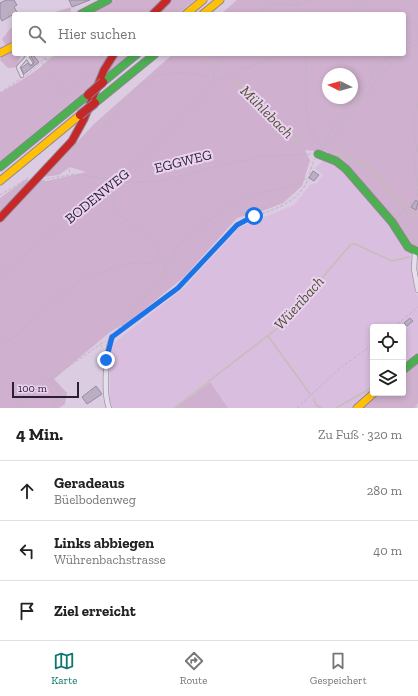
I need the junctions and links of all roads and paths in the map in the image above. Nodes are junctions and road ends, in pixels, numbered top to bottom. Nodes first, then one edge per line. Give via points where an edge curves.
1 (108, 0) edge
2 (167, 0) edge
3 (203, 0) edge
4 (220, 0) edge
5 (269, 0) edge
6 (299, 0) edge
7 (312, 0) edge
8 (364, 0) edge
9 (299, 5) junction
10 (262, 10) joint
11 (85, 12) edge
12 (155, 12) edge
13 (188, 12) edge
14 (205, 12) edge
15 (297, 12) edge
16 (350, 12) edge
17 (406, 20) edge
18 (418, 26) edge
19 (418, 39) edge
20 (406, 44) edge
21 (418, 44) edge
22 (12, 47) edge
23 (406, 49) edge
24 (0, 53) edge
25 (26, 56) edge
26 (113, 56) edge
27 (135, 56) edge
28 (152, 56) edge
29 (220, 56) edge
30 (280, 56) edge
31 (305, 56) edge
32 (391, 56) edge
33 (397, 56) edge
34 (46, 57) dead end
35 (32, 63) dead end
36 (42, 63) junction
37 (104, 70) junction
38 (22, 76) junction
39 (214, 78) junction
40 (0, 93) edge
41 (418, 102) edge
42 (104, 128) dead end
43 (324, 147) junction
44 (418, 149) edge
45 (317, 153) junction
46 (0, 167) edge
47 (69, 169) dead end
48 (70, 175) junction
49 (308, 177) junction
50 (119, 180) junction
51 (0, 181) edge
52 (38, 182) junction
53 (116, 184) junction
54 (0, 194) edge
55 (0, 218) edge
56 (392, 222) junction
57 (179, 246) junction
58 (416, 252) edge
59 (164, 259) junction
60 (165, 268) junction
61 (0, 275) edge
62 (418, 290) edge
63 (418, 306) edge
64 (397, 324) edge
65 (112, 337) junction
66 (0, 346) edge
67 (370, 346) edge
68 (418, 358) edge
69 (406, 368) edge
70 (50, 380) junction
71 (371, 396) edge
72 (418, 405) edge
73 (17, 408) edge
74 (52, 408) edge
75 (109, 408) edge
76 (297, 408) edge
77 (358, 408) edge
78 (415, 408) edge

1 - 11 main road
2 - 12 main road
3 - 13 main road
4 - 14 main road
5 - 10 path
6 - 9 path
7 - 9 path
8 - 16 path
9 - 10 path via 277,4
9 - 15 path
17 - 18 path
19 - 20 path
21 - 23 path
22 - 24 main road
25 - 35 lane
25 - 38 lane via 18,67
26 - 37 main road
27 - 46 main road, bridge
28 - 51 main road, bridge
29 - 39 path, BODENWEG
30 - 39 path via 240,70 226,78
31 - 45 path via 306,112
32 - 43 path via 373,70 369,82 352,100 346,115 337,121
33 - 43 path
34 - 36 path
36 - 37 path via 63,93 83,79
36 - 38 path via 29,74
37 - 52 main road via 75,136
38 - 40 path
39 - 42 path via 195,74 153,78 130,96
39 - 50 path, BODENWEG via 208,92 198,103
41 - 44 path via 414,119
43 - 45 path
44 - 56 path via 415,162 418,193
45 - 49 path
45 - 50 path, EGGWEG via 264,156 162,181
45 - 56 main road via 341,165
47 - 48 path
48 - 50 path, EGGWEG via 82,174
48 - 52 path, EGGWEG
49 - 57 path via 294,186 260,193 229,206 195,230
49 - 65 path via 304,187 291,200 237,225 178,288
50 - 53 path, BODENWEG
52 - 54 path via 27,177
52 - 55 main road
53 - 59 path via 113,202 115,212 151,241
53 - 61 path, BODENWEG
56 - 58 main road via 408,247
57 - 59 path
57 - 60 path
58 - 62 street via 414,268
59 - 60 path
59 - 66 path via 152,263 129,263 84,278
60 - 65 path
63 - 64 path
65 - 70 path
65 - 75 street via 106,360
67 - 76 path via 338,369
68 - 69 main road
70 - 73 path
70 - 74 path via 60,392
71 - 77 main road
72 - 78 path

